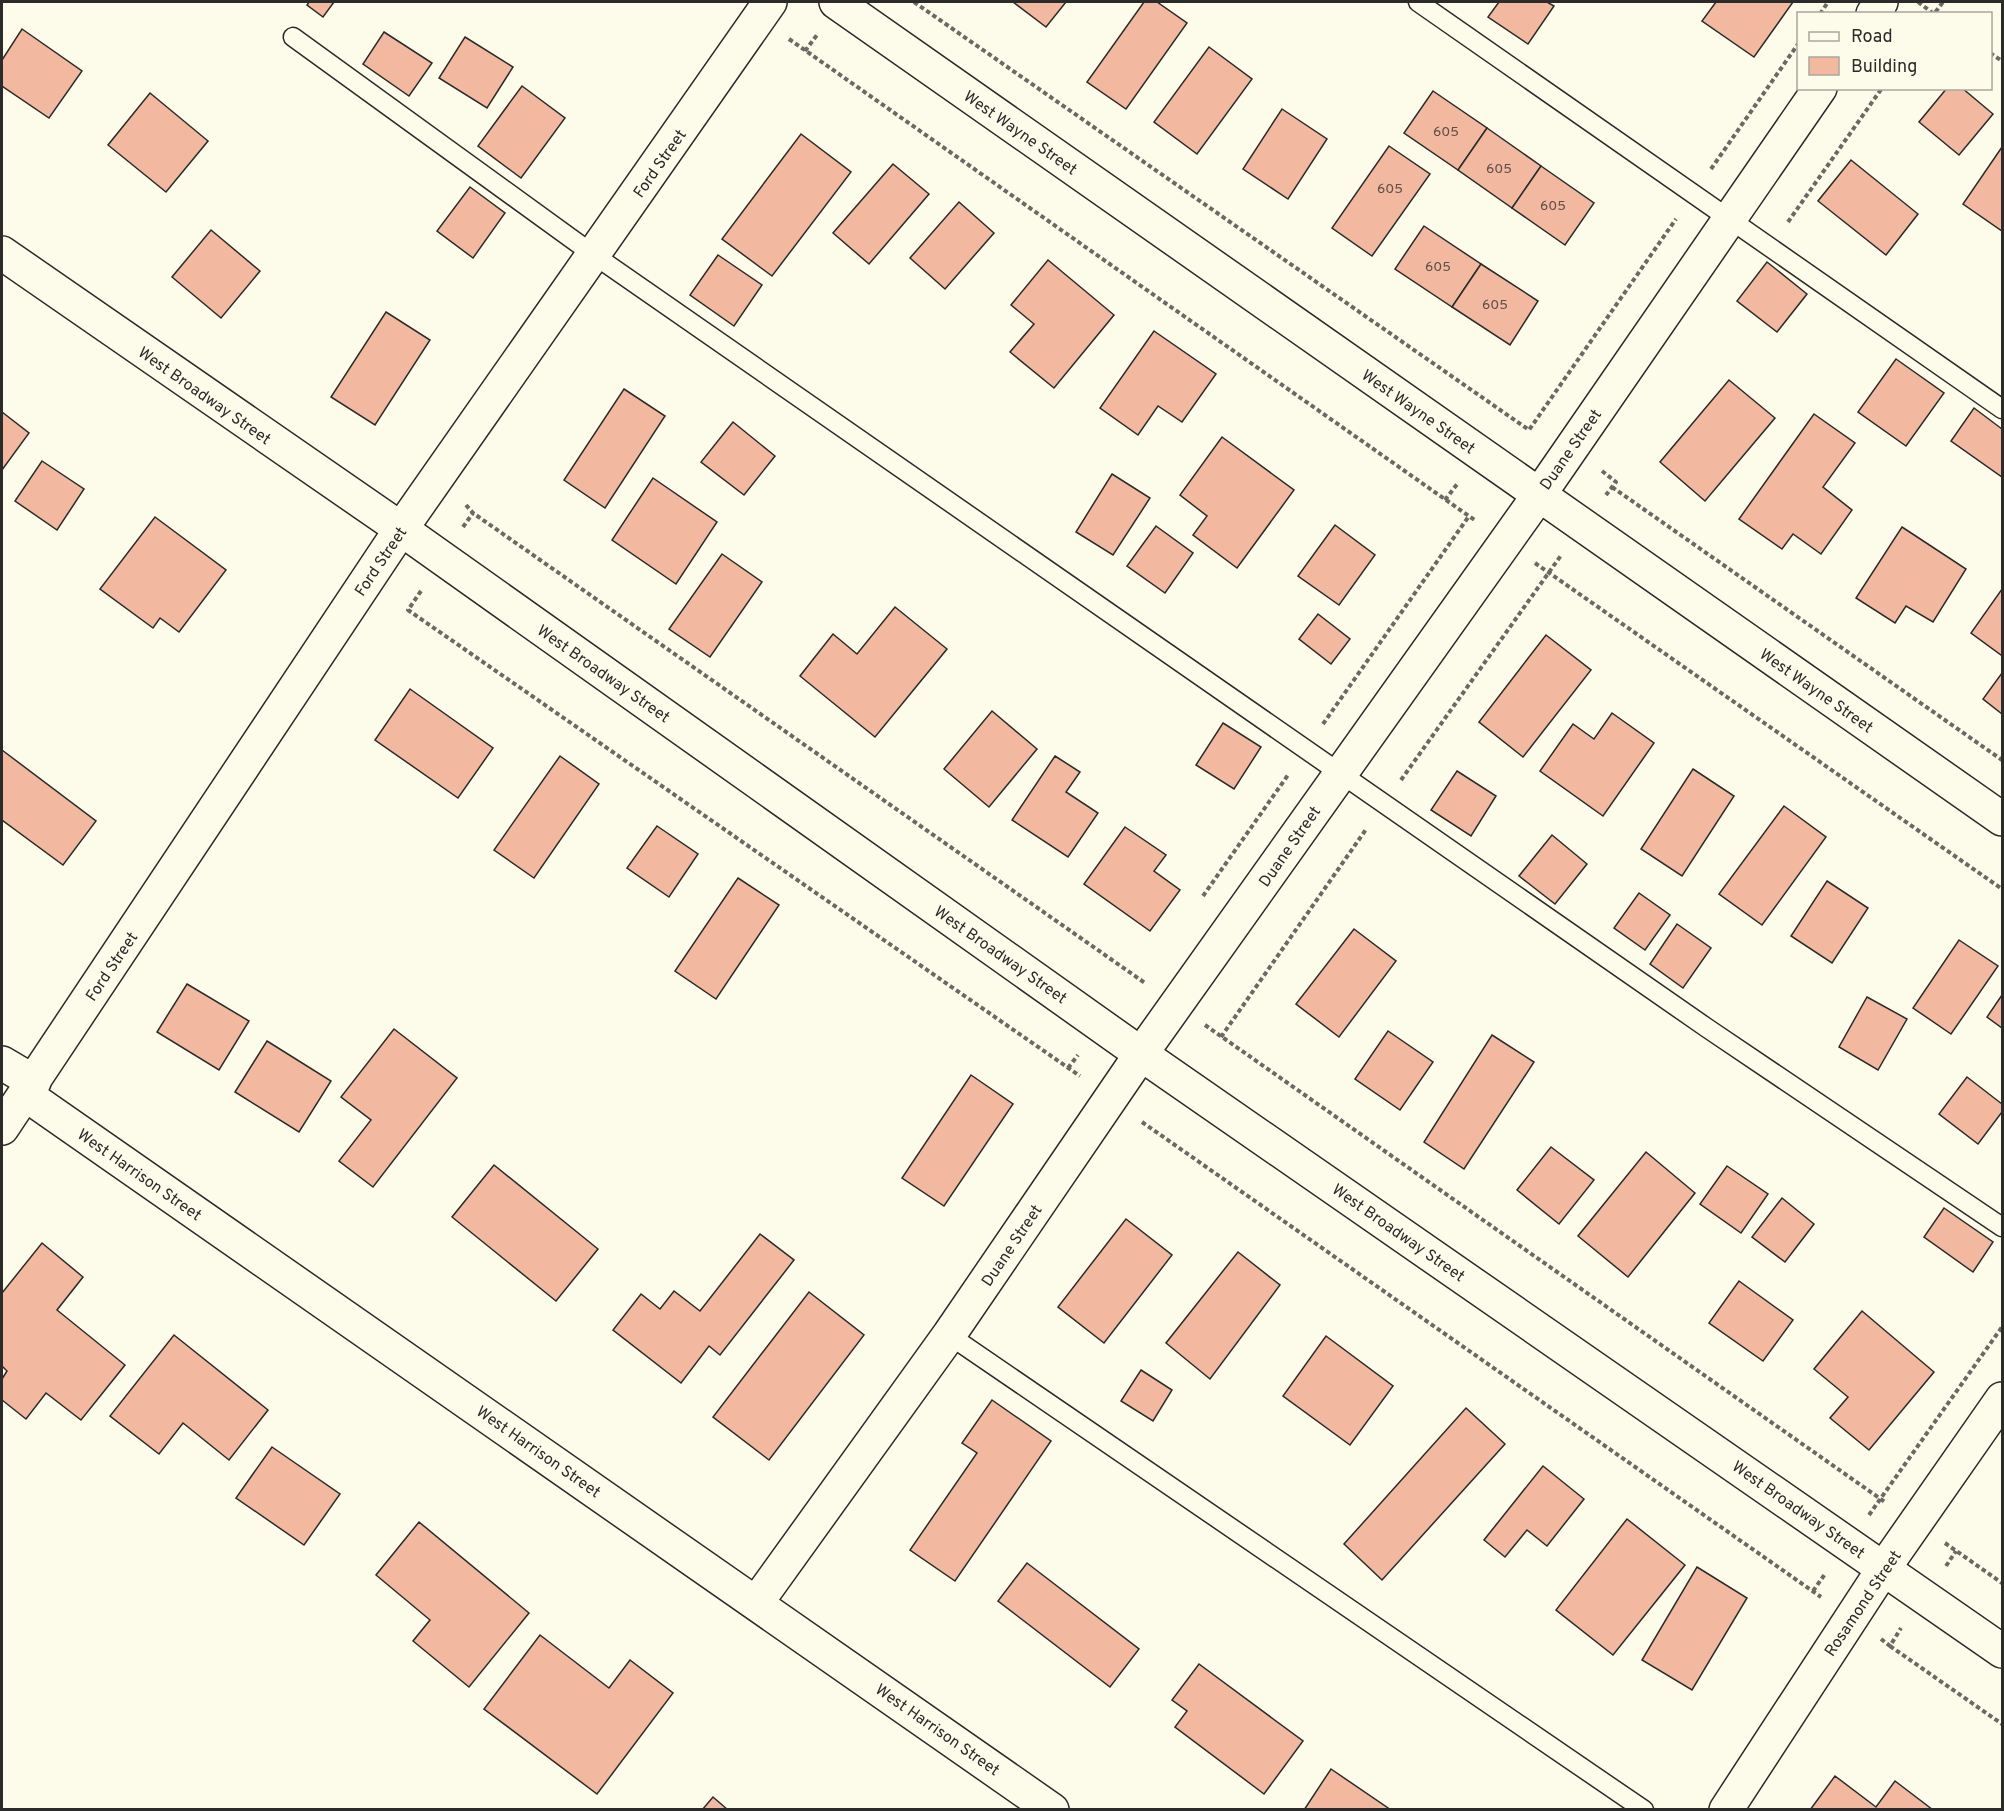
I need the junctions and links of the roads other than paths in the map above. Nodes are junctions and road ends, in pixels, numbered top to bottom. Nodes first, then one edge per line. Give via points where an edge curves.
1 (836, 2) edge
2 (1418, 2) edge
3 (766, 8) edge
4 (293, 37) dead end
5 (1819, 90) edge
6 (1729, 219) junction
7 (2, 253) edge
8 (594, 255) junction
9 (2002, 409) edge
10 (1539, 495) junction
11 (401, 529) junction
12 (1341, 773) junction
13 (2002, 819) edge
14 (1141, 1054) junction
15 (2, 1063) edge
16 (30, 1088) junction
17 (2, 1128) edge
18 (2002, 1227) edge
19 (950, 1335) junction
20 (2002, 1399) edge
21 (1884, 1568) junction
22 (757, 1602) junction
23 (2002, 1651) edge
24 (1052, 1809) edge
25 (1644, 1809) edge
26 (1726, 1809) edge

1 - 10 street, West Wayne Street
2 - 6 lane
3 - 8 street, Ford Street
4 - 8 lane
5 - 6 street, Duane Street
6 - 9 lane
6 - 10 street, Duane Street
7 - 11 street, West Broadway Street
8 - 11 street, Ford Street
8 - 12 lane
10 - 12 street, Duane Street
10 - 13 street, West Wayne Street
11 - 14 street, West Broadway Street
11 - 16 street, Ford Street
12 - 14 street, Duane Street
12 - 18 lane
14 - 19 street, Duane Street
14 - 21 street, West Broadway Street
15 - 16 street, West Harrison Street
16 - 17 street, Ford Street
16 - 22 street, West Harrison Street
19 - 22 street, Duane Street
19 - 25 lane
20 - 21 street, Rosamond Street
21 - 23 street, West Broadway Street
21 - 26 street, Rosamond Street
22 - 24 street, West Harrison Street

